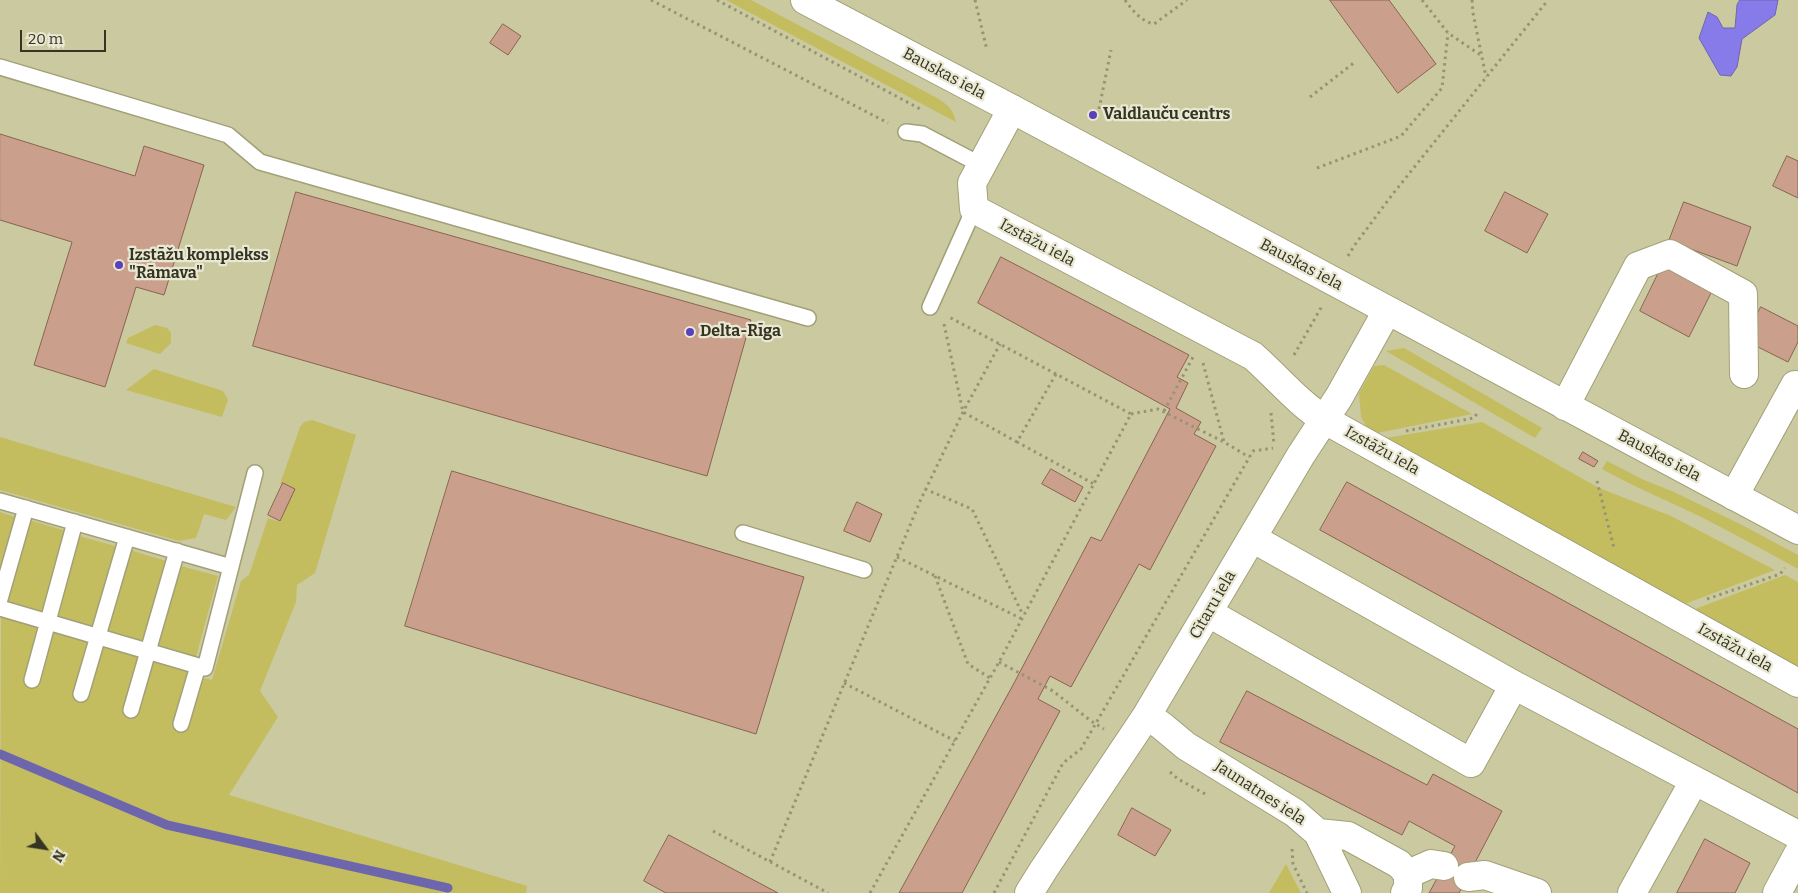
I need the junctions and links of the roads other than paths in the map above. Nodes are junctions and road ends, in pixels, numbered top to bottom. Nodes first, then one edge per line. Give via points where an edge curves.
1 (804, 0) edge
2 (0, 66) edge
3 (1012, 109) junction
4 (906, 132) road end
5 (981, 165) junction
6 (974, 209) junction
7 (936, 310) road end
8 (1387, 311) junction
9 (808, 318) dead end
10 (1744, 374) dead end
11 (1795, 385) dead end
12 (1565, 406) junction
13 (1325, 420) junction
14 (255, 473) dead end
15 (1734, 496) junction
16 (0, 501) edge
17 (26, 508) junction
18 (75, 522) junction
19 (1798, 530) edge
20 (743, 533) dead end
21 (126, 536) junction
22 (1252, 538) junction
23 (176, 551) junction
24 (231, 566) junction
25 (864, 570) dead end
26 (0, 599) edge
27 (0, 608) edge
28 (1209, 613) junction
29 (47, 622) junction
30 (99, 637) junction
31 (148, 652) junction
32 (198, 666) junction
33 (32, 680) dead end
34 (1798, 683) edge
35 (1514, 685) junction
36 (81, 694) dead end
37 (131, 710) dead end
38 (1147, 715) junction
39 (181, 724) dead end
40 (1694, 781) junction
41 (1318, 833) junction
42 (1798, 835) edge
43 (1798, 854) edge
44 (1407, 883) edge
45 (1029, 893) edge
46 (1346, 893) edge
47 (1537, 893) edge
48 (1632, 893) edge
49 (1777, 893) edge

1 - 3 street, Bauskas iela
2 - 9 lane via 228,135 260,162
3 - 5 street
3 - 8 street, Bauskas iela
4 - 5 lane via 922,134
5 - 6 street via 972,183
6 - 7 lane
6 - 13 street, Izstāžu iela via 1204,341 1253,356 1306,408
8 - 12 street, Bauskas iela
8 - 13 street, Cītaru iela
10 - 12 street via 1743,294 1670,254 1638,266
11 - 15 street
12 - 15 street, Bauskas iela
13 - 22 street, Cītaru iela
13 - 34 street, Izstāžu iela
14 - 24 lane
15 - 19 street, Bauskas iela
16 - 17 lane
17 - 18 lane
17 - 26 lane
18 - 21 lane
18 - 29 lane
20 - 25 lane
21 - 23 lane
21 - 30 lane
22 - 28 street, Cītaru iela
22 - 35 street
23 - 24 lane
23 - 31 lane
24 - 32 lane via 205,668
27 - 29 lane
28 - 35 street via 1471,763
28 - 38 street, Cītaru iela
29 - 30 lane
29 - 33 lane
30 - 31 lane
30 - 36 lane
31 - 32 lane
31 - 37 lane
32 - 39 lane
35 - 40 street
38 - 41 street, Jaunatnes iela via 1186,746 1295,813
38 - 45 street, Cītaru iela
40 - 42 street
40 - 48 street
41 - 44 street via 1348,836 1398,864
41 - 46 street, Jaunatnes iela
43 - 49 street
44 - 47 street via 1431,864 1485,876

